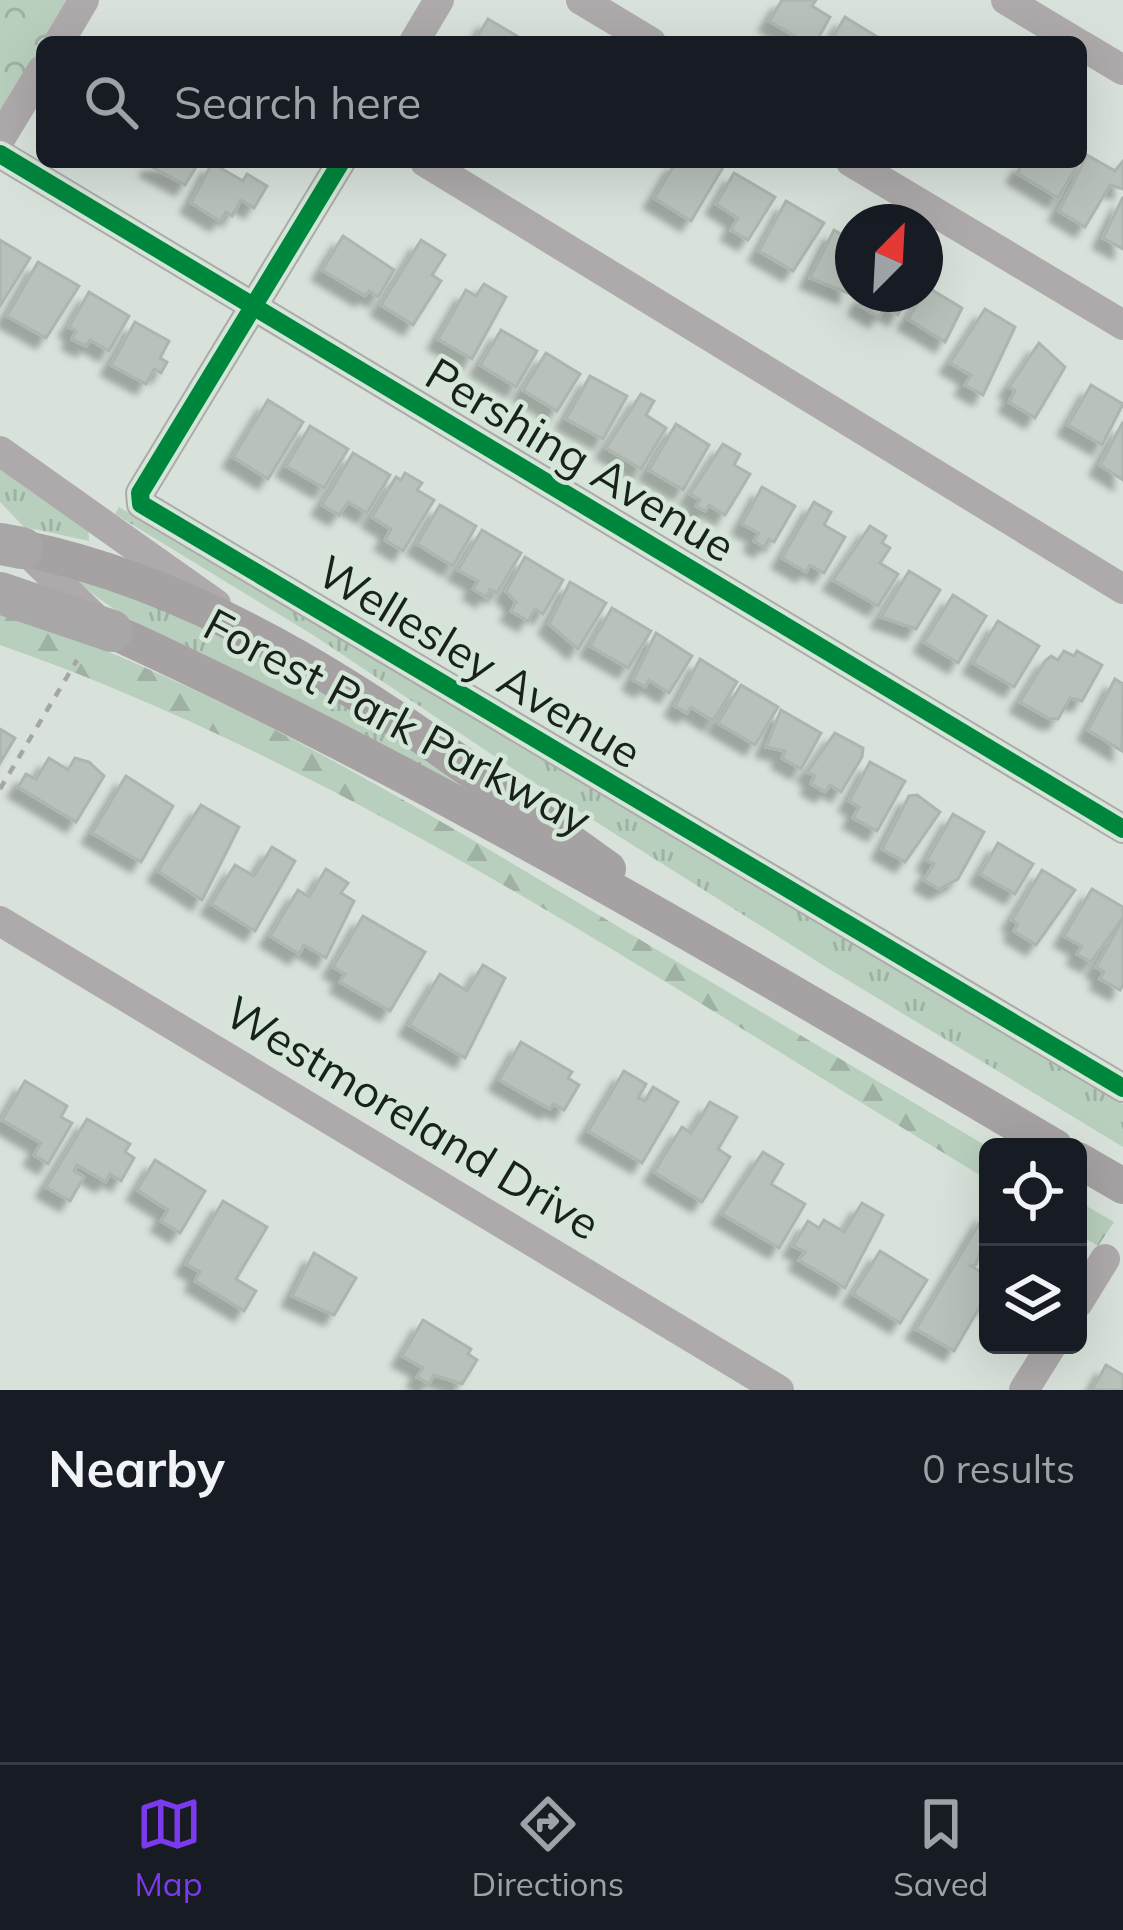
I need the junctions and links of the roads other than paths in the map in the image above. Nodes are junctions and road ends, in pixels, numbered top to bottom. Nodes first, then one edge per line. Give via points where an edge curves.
1 (84, 0) edge
2 (439, 0) edge
3 (581, 0) edge
4 (1006, 0) edge
5 (63, 36) edge
6 (417, 36) edge
7 (641, 36) edge
8 (1067, 36) edge
9 (1087, 48) edge
10 (1123, 70) edge
11 (36, 80) edge
12 (0, 139) edge
13 (0, 154) edge
14 (336, 168) edge
15 (435, 168) edge
16 (861, 168) edge
17 (252, 308) junction
18 (1123, 326) edge
19 (0, 451) edge
20 (7, 539) edge
21 (1123, 589) edge
22 (0, 593) edge
23 (246, 625) junction
24 (112, 631) junction
25 (1123, 829) edge
26 (0, 921) edge
27 (738, 961) junction
28 (1123, 1088) edge
29 (1040, 1138) edge
30 (1087, 1165) edge
31 (1123, 1186) edge
32 (1106, 1258) dead end
33 (1087, 1289) edge
34 (1046, 1354) edge
35 (779, 1390) edge
36 (1024, 1390) edge

1 - 5 street
2 - 6 street
3 - 7 street
4 - 8 street
9 - 10 street
11 - 12 street
13 - 17 street, Pershing Avenue
14 - 17 street, Wellesley Avenue
15 - 21 street
16 - 18 street
17 - 25 street, Pershing Avenue
17 - 28 street, Wellesley Avenue via 140,493 141,504
19 - 23 street
20 - 23 main road, Forest Park Parkway via 152,584
20 - 24 street
22 - 24 highway, Forest Park Parkway
23 - 27 main road, Forest Park Parkway
24 - 27 main road, Forest Park Parkway via 302,722
26 - 35 street, Westmoreland Drive
27 - 29 main road, Forest Park Parkway
30 - 31 main road
32 - 33 street
34 - 36 street

